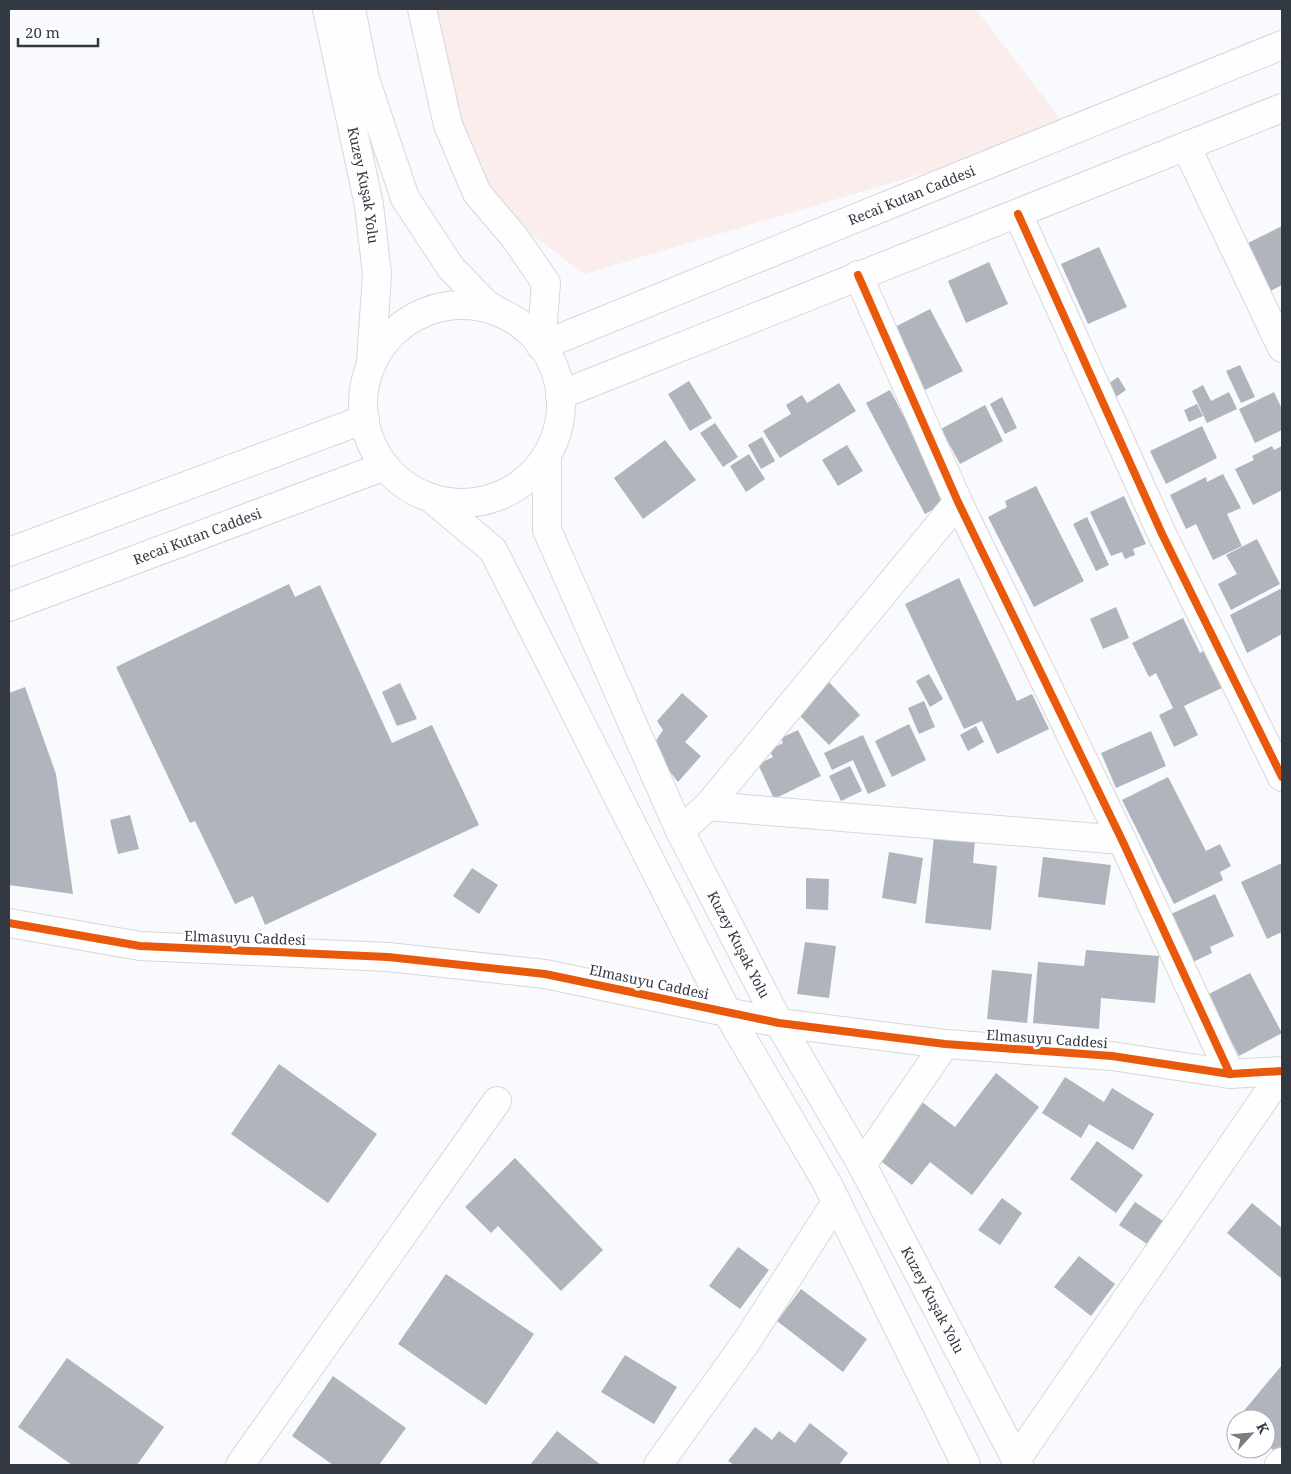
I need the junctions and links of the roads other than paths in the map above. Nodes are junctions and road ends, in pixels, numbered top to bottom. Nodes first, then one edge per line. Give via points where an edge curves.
1 (328, 9) edge
2 (351, 9) edge
3 (422, 9) edge
4 (1282, 45) edge
5 (1282, 108) edge
6 (1186, 146) junction
7 (1018, 214) junction
8 (858, 275) junction
9 (504, 314) junction
10 (541, 346) junction
11 (1282, 348) edge
12 (370, 365) junction
13 (560, 395) junction
14 (365, 419) junction
15 (547, 456) junction
16 (385, 466) junction
17 (432, 499) junction
18 (958, 502) junction
19 (9, 552) edge
20 (9, 607) edge
21 (1282, 777) edge
22 (708, 806) junction
23 (680, 831) junction
24 (1122, 840) junction
25 (9, 923) edge
26 (727, 1012) junction
27 (779, 1023) junction
28 (945, 1044) junction
29 (1282, 1072) edge
30 (1230, 1074) junction
31 (497, 1101) dead end
32 (862, 1165) junction
33 (836, 1202) junction
34 (1017, 1462) edge
35 (1282, 1462) edge
36 (240, 1465) edge
37 (658, 1465) edge
38 (966, 1465) edge
39 (1279, 1465) edge

1 - 12 main road, Kuzey Kuşak Yolu via 369,204 378,274
2 - 9 main road, Kuzey Kuşak Yolu via 365,79 405,198 451,268 486,304
3 - 10 main road via 448,125 477,193 515,238 546,283
4 - 10 main road, Recai Kutan Caddesi
5 - 6 main road
6 - 7 main road
6 - 11 main road
7 - 8 main road
7 - 21 main road via 1162,534
8 - 13 main road
8 - 18 main road
9 - 10 main road, Kuzey Kuşak Yolu via 531,333
9 - 12 main road via 473,306 442,307 412,318 388,338
10 - 13 main road, Kuzey Kuşak Yolu via 550,360
12 - 14 main road via 363,396
13 - 15 main road, Kuzey Kuşak Yolu via 559,425
14 - 16 main road via 366,430 379,460
14 - 19 main road
15 - 17 main road via 526,481 497,498 465,504
15 - 23 main road, Kuzey Kuşak Yolu via 547,530
16 - 17 main road via 402,484
16 - 20 main road, Recai Kutan Caddesi
17 - 26 main road via 494,550
18 - 22 main road
18 - 24 main road
22 - 23 main road
22 - 24 main road
23 - 27 main road, Kuzey Kuşak Yolu
24 - 30 main road
25 - 26 main road, Elmasuyu Caddesi via 140,946 388,956 545,974
26 - 27 main road, Elmasuyu Caddesi
26 - 33 main road
27 - 28 main road, Elmasuyu Caddesi
27 - 32 main road, Kuzey Kuşak Yolu
28 - 30 main road, Elmasuyu Caddesi via 1112,1056
28 - 32 main road
29 - 30 main road, Elmasuyu Caddesi
29 - 34 main road
31 - 36 main road
32 - 34 main road, Kuzey Kuşak Yolu
33 - 37 main road via 746,1341
33 - 38 main road
35 - 39 main road

